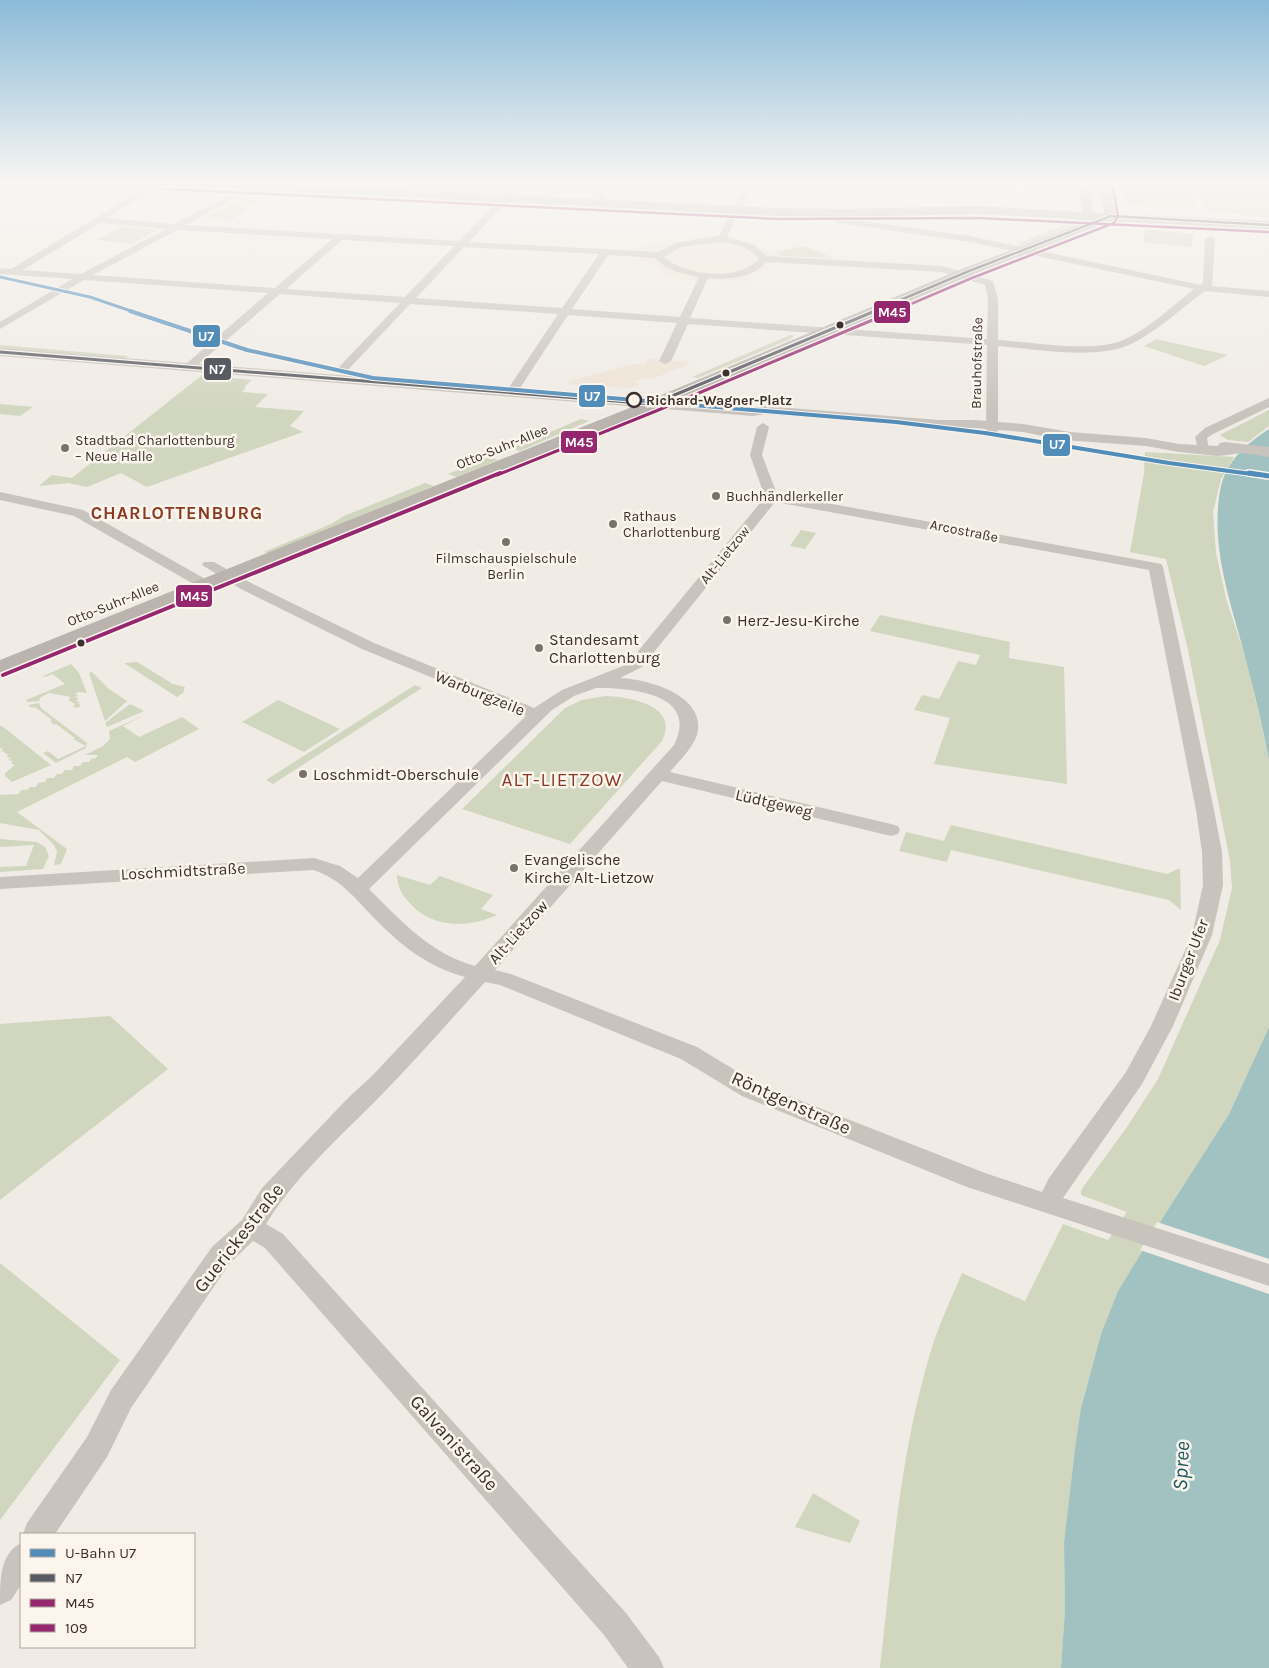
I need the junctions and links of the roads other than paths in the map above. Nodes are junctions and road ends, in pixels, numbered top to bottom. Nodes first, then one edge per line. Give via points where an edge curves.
1 (33, 260) edge
2 (114, 260) edge
3 (313, 260) edge
4 (447, 260) edge
5 (600, 260) edge
6 (661, 260) edge
7 (762, 260) edge
8 (794, 260) edge
9 (967, 260) edge
10 (997, 260) edge
11 (1068, 260) edge
12 (1209, 260) edge
13 (944, 269) junction
14 (0, 272) edge
15 (13, 272) junction
16 (962, 274) junction
17 (705, 275) junction
18 (82, 277) junction
19 (1203, 288) junction
20 (277, 291) junction
21 (1269, 294) edge
22 (408, 300) junction
23 (566, 312) junction
24 (685, 320) junction
25 (0, 326) edge
26 (798, 328) junction
27 (826, 330) junction
28 (0, 343) edge
29 (993, 343) junction
30 (0, 352) edge
31 (735, 353) dead end
32 (665, 361) dead end
33 (195, 362) junction
34 (342, 370) junction
35 (653, 386) dead end
36 (515, 388) junction
37 (634, 393) junction
38 (670, 396) junction
39 (616, 400) junction
40 (1269, 402) edge
41 (653, 404) junction
42 (580, 415) dead end
43 (765, 417) junction
44 (992, 428) junction
45 (528, 436) dead end
46 (1212, 447) junction
47 (1269, 452) edge
48 (0, 496) edge
49 (772, 497) junction
50 (1156, 567) joint
51 (206, 575) junction
52 (0, 649) edge
53 (0, 668) edge
54 (632, 677) junction
55 (595, 683) joint
56 (536, 715) junction
57 (657, 774) junction
58 (891, 830) dead end
59 (0, 883) edge
60 (358, 888) junction
61 (480, 974) junction
62 (277, 1188) joint
63 (1048, 1204) junction
64 (251, 1227) junction
65 (1269, 1275) edge
66 (39, 1533) edge
67 (20, 1559) edge
68 (0, 1589) edge
69 (648, 1668) edge

1 - 15 street
2 - 18 street
3 - 20 street
4 - 22 street
5 - 23 street
6 - 17 street via 686,272
7 - 17 street via 747,271
8 - 13 street, Brauhofstraße
9 - 13 main road
10 - 16 main road, Otto-Suhr-Allee
11 - 19 street
12 - 19 street via 1208,284
13 - 16 street, Brauhofstraße
13 - 26 main road
14 - 15 street
15 - 18 street
16 - 27 main road, Otto-Suhr-Allee
16 - 29 street, Brauhofstraße via 990,284
17 - 24 street
18 - 20 street
18 - 25 street
19 - 21 street
19 - 29 street via 1123,344 1082,349
20 - 22 street
20 - 33 street
22 - 23 street
22 - 34 street
23 - 24 street
23 - 36 street
24 - 26 street
24 - 32 street
26 - 27 street
26 - 31 main road
27 - 29 street
27 - 38 main road, Otto-Suhr-Allee
28 - 33 street
29 - 44 street, Brauhofstraße
30 - 33 street
33 - 34 street
33 - 36 street
34 - 36 street
35 - 37 main road
36 - 37 street
36 - 39 street
37 - 38 street
37 - 39 main road
38 - 41 main road, Otto-Suhr-Allee
38 - 43 street via 758,406
39 - 41 street
39 - 42 main road
40 - 46 street via 1213,428 1201,437
41 - 43 street via 753,412
41 - 51 main road, Otto-Suhr-Allee
43 - 44 street
43 - 49 street via 756,455
44 - 46 street via 1146,442 1167,447
45 - 51 main road, Otto-Suhr-Allee
46 - 47 street
48 - 51 street, Warburgzeile via 78,513
49 - 50 street, Arcostraße
49 - 54 street, Alt-Lietzow via 636,664
50 - 63 street, Iburger Ufer via 1205,810 1214,876 1211,896 1202,935 1162,1026 1134,1078
51 - 52 main road, Otto-Suhr-Allee
51 - 53 main road, Otto-Suhr-Allee
51 - 56 street, Warburgzeile via 397,659
54 - 55 street, Alt-Lietzow
54 - 57 street, Alt-Lietzow via 668,696 689,717 689,736
55 - 56 street, Alt-Lietzow via 557,698
56 - 60 street, Alt-Lietzow
57 - 58 street, Lüdtgeweg
57 - 61 street, Alt-Lietzow
59 - 60 street, Loschmidtstraße via 314,864 334,870
60 - 61 street, Alt-Lietzow via 428,954
61 - 62 street, Guerickestraße
61 - 63 street, Röntgenstraße via 504,979 689,1053 750,1090 976,1180
62 - 64 street, Guerickestraße
63 - 65 street
64 - 66 street, Guerickestraße via 222,1255 136,1377 97,1447
64 - 69 street, Galvanistraße via 274,1241 609,1617
67 - 68 street

